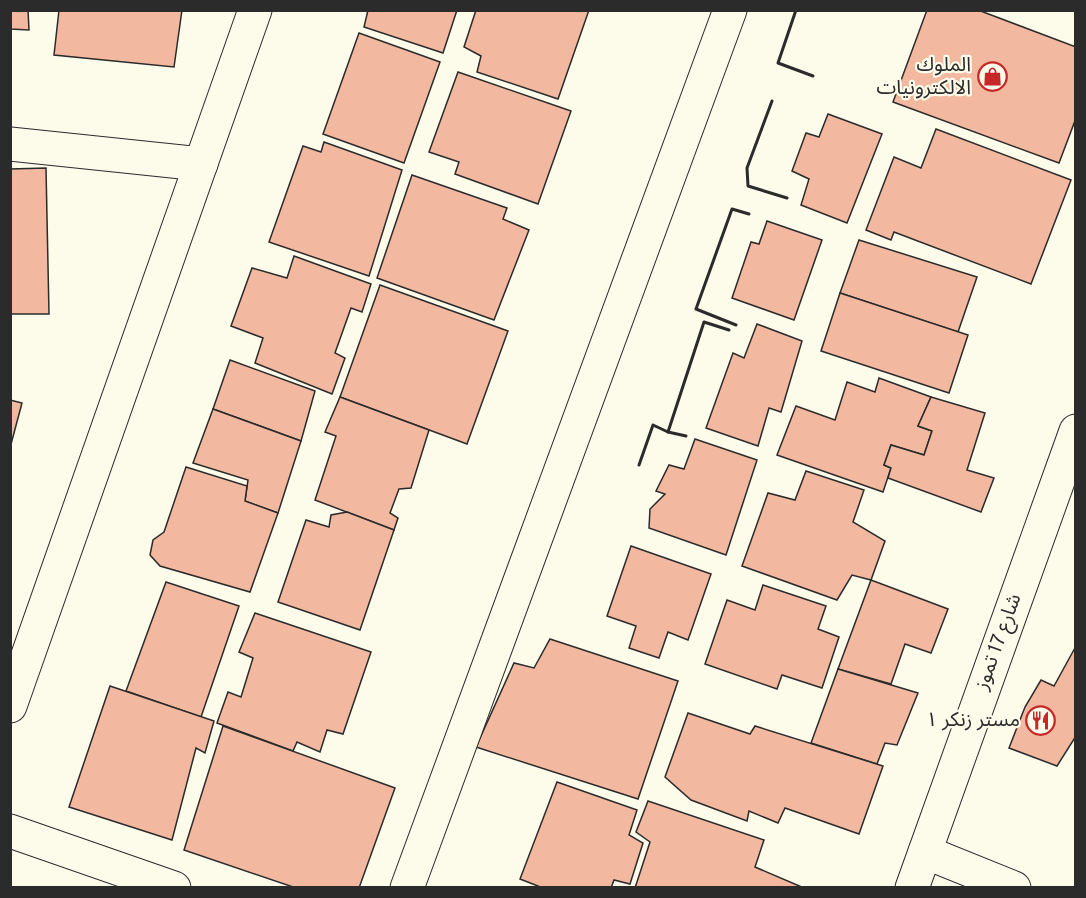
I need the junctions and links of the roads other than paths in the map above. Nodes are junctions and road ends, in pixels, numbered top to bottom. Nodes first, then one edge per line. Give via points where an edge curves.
1 (255, 10) edge
2 (730, 10) edge
3 (10, 144) edge
4 (201, 164) junction
5 (1076, 431) edge
6 (10, 706) edge
7 (10, 831) edge
8 (925, 852) junction
9 (174, 888) edge
10 (407, 888) edge
11 (912, 888) edge
12 (1014, 888) edge

1 - 4 street
2 - 10 street
3 - 4 street
4 - 6 street
5 - 8 street, شارع 17 تموز
7 - 9 street
8 - 11 street, شارع 17 تموز
8 - 12 street

